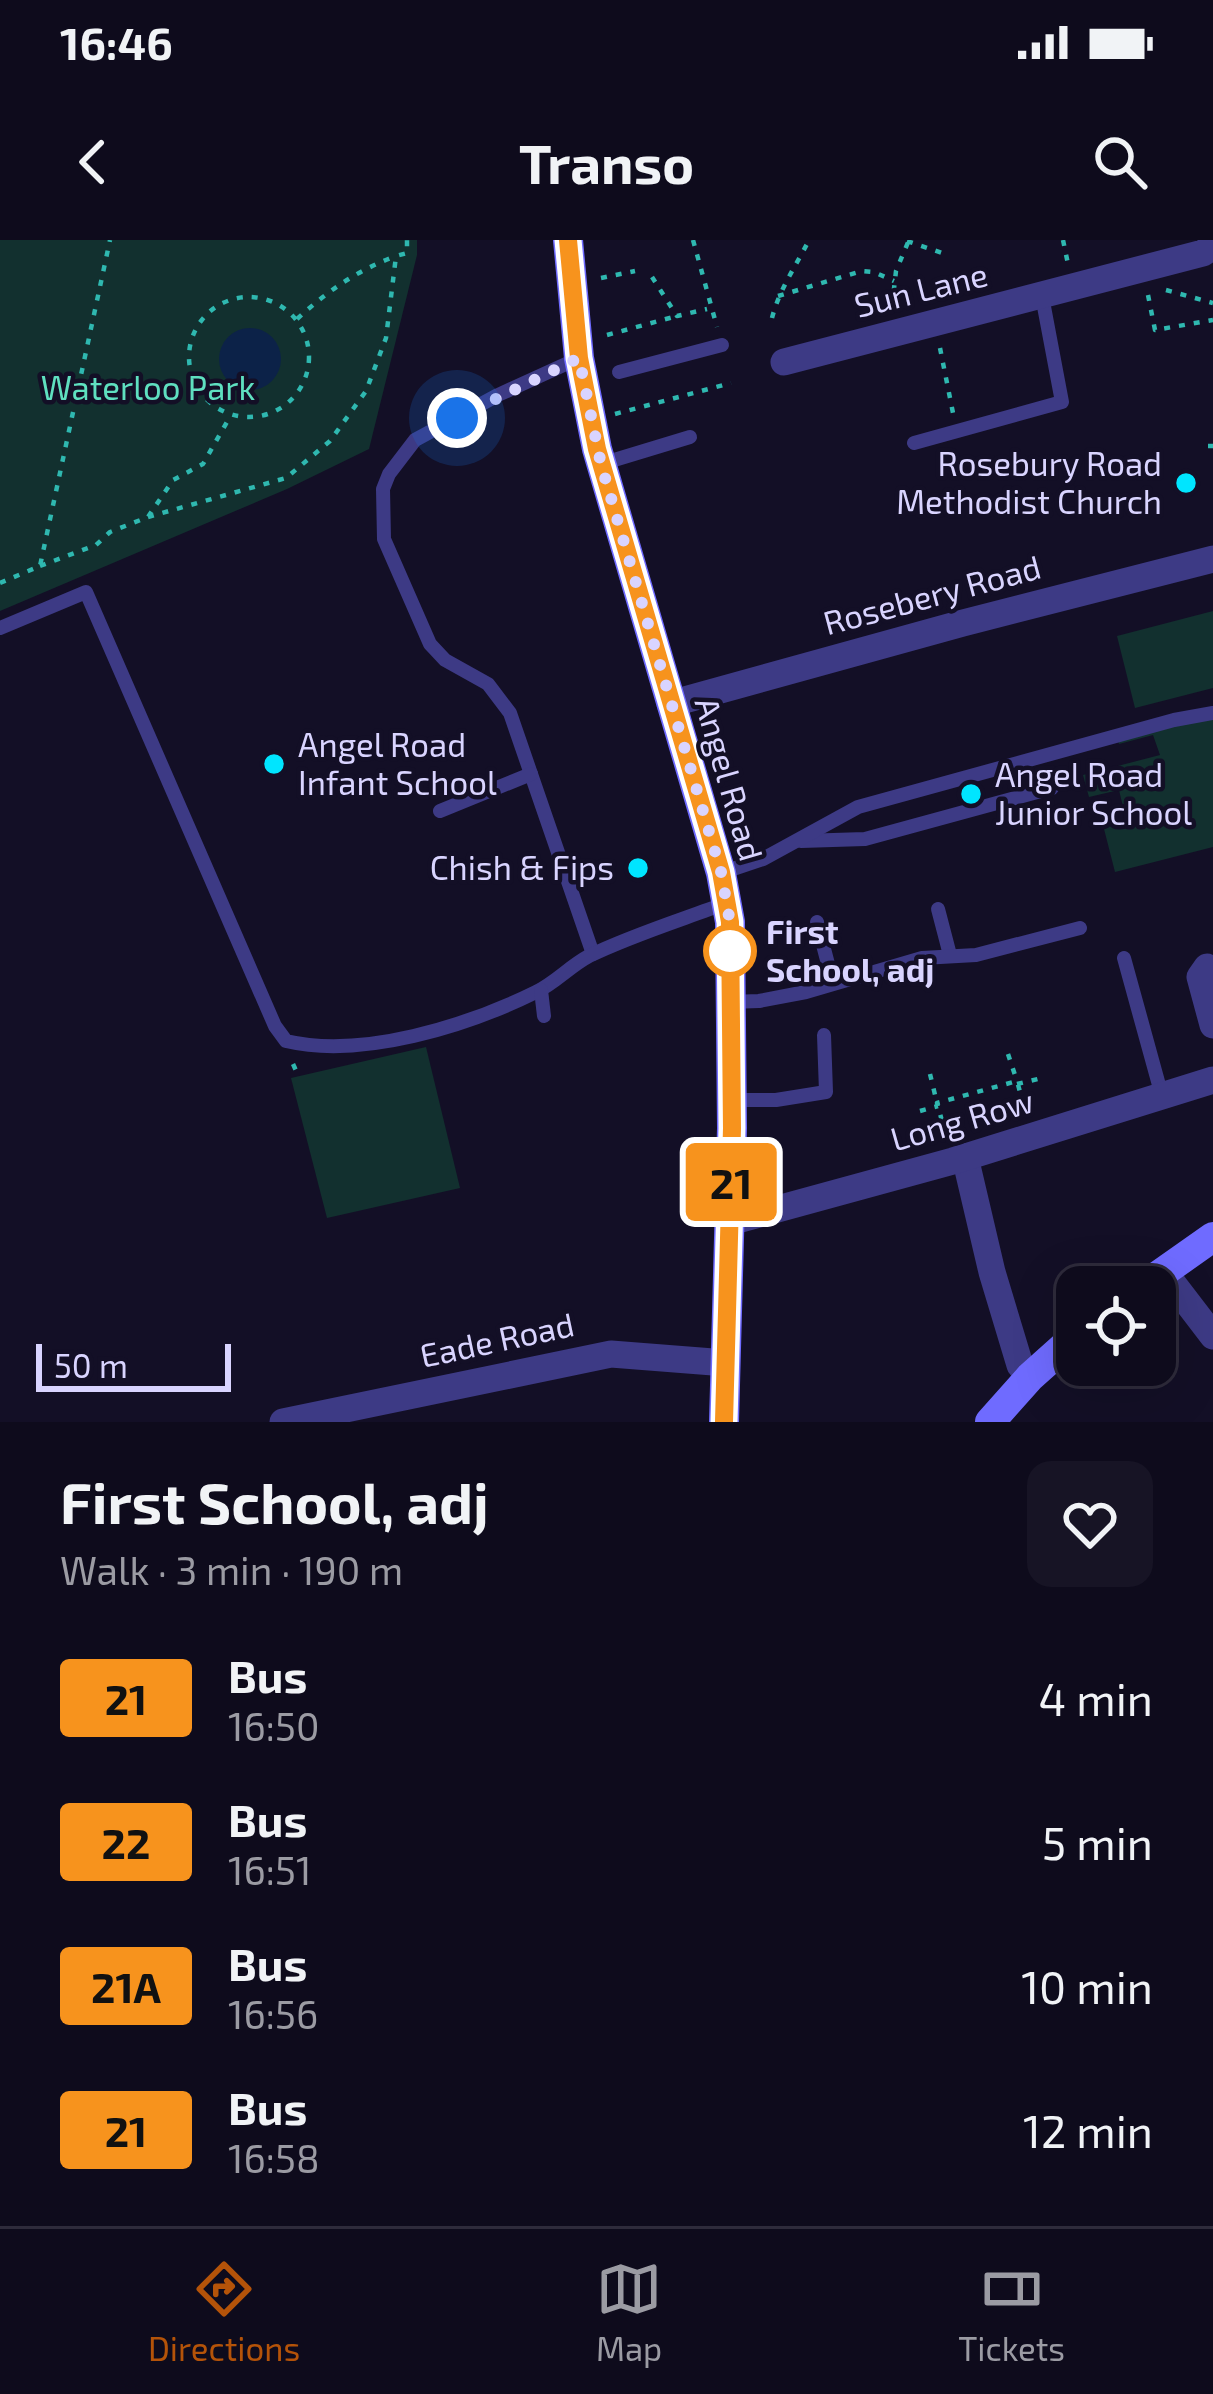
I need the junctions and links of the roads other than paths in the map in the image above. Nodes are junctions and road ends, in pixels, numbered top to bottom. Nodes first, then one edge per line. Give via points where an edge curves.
1 (568, 240) edge
2 (1213, 246) edge
3 (1042, 296) junction
4 (720, 338) road end
5 (578, 351) junction
6 (784, 362) dead end
7 (619, 372) dead end
8 (690, 437) dead end
9 (914, 443) dead end
10 (601, 464) junction
11 (1213, 559) edge
12 (0, 628) edge
13 (670, 704) junction
14 (1213, 713) edge
15 (531, 774) junction
16 (1052, 788) dead end
17 (440, 811) dead end
18 (796, 841) junction
19 (724, 888) junction
20 (938, 910) dead end
21 (818, 922) dead end
22 (1080, 928) dead end
23 (593, 954) junction
24 (950, 955) junction
25 (1124, 958) dead end
26 (1213, 970) edge
27 (833, 983) junction
28 (541, 990) junction
29 (730, 1002) junction
30 (544, 1016) dead end
31 (1213, 1025) edge
32 (824, 1035) dead end
33 (1213, 1080) edge
34 (1162, 1096) junction
35 (732, 1100) junction
36 (959, 1159) junction
37 (730, 1222) junction
38 (1213, 1237) edge
39 (1173, 1266) edge
40 (1176, 1301) edge
41 (1213, 1336) edge
42 (1056, 1354) edge
43 (727, 1363) junction
44 (1030, 1377) junction
45 (284, 1422) edge
46 (724, 1422) edge
47 (990, 1422) edge

1 - 5 street, Angel Road
2 - 3 street, Sun Lane
3 - 6 street, Sun Lane
3 - 9 lane via 1062,402
4 - 7 lane
5 - 10 street, Angel Road
5 - 15 lane via 416,440 382,489 384,538 430,644 501,697
8 - 10 lane
10 - 13 street, Angel Road via 631,528
11 - 13 street, Rosebery Road
12 - 28 lane via 86,592 286,1041 405,1036
13 - 19 street, Angel Road
14 - 18 lane via 859,807
15 - 17 lane
15 - 23 lane
16 - 18 lane via 865,839
18 - 19 lane
19 - 23 lane
19 - 29 street, Angel Road
20 - 24 lane
21 - 27 lane
22 - 24 lane
23 - 28 lane
24 - 27 lane
25 - 34 lane
26 - 31 street via 1200,977
27 - 29 lane
28 - 30 lane
29 - 35 street, Angel Road
32 - 35 lane via 826,1092
33 - 34 street, Long Row
34 - 36 street, Long Row
35 - 37 street, Angel Road
36 - 37 street, Long Row
36 - 44 street
37 - 43 street, Angel Road
38 - 39 street
40 - 41 street
42 - 44 street
43 - 45 street, Eade Road via 611,1354
43 - 46 street, Angel Road
44 - 47 street

